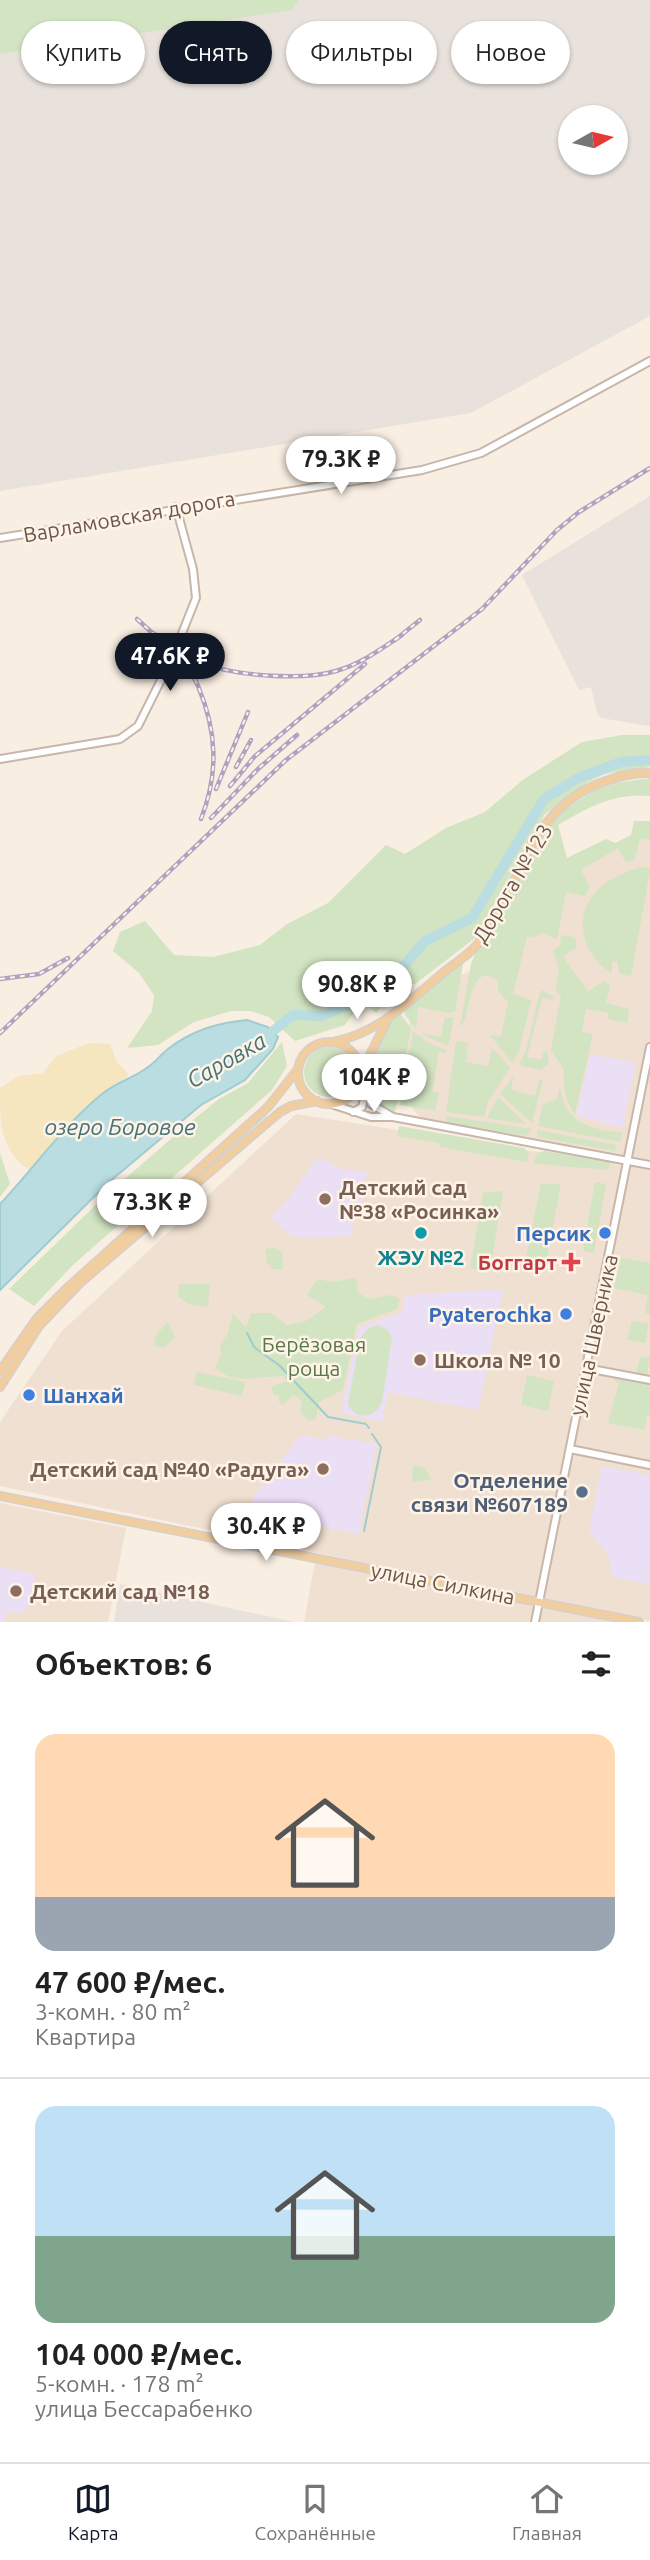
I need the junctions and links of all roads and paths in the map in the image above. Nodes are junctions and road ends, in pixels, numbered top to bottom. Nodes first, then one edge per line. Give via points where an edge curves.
1 (650, 361) edge
2 (176, 507) junction
3 (0, 538) edge
4 (0, 759) edge
5 (650, 773) edge
6 (387, 1021) junction
7 (333, 1042) junction
8 (650, 1047) edge
9 (298, 1069) junction
10 (360, 1077) junction
11 (365, 1095) junction
12 (317, 1101) junction
13 (331, 1104) junction
14 (353, 1112) junction
15 (393, 1117) junction
16 (628, 1161) junction
17 (650, 1165) edge
18 (106, 1256) junction
19 (586, 1368) junction
20 (0, 1371) edge
21 (650, 1380) edge
22 (0, 1387) edge
23 (570, 1449) junction
24 (650, 1465) edge
25 (0, 1496) edge
26 (538, 1602) junction
27 (535, 1622) edge
28 (639, 1622) edge

1 - 2 street, Варламовская дорога via 481,453 422,470
2 - 3 street, Варламовская дорога
2 - 4 street via 196,598 138,726 120,739
5 - 6 main road, Дорога №123 via 622,775 593,785 545,821 480,942
6 - 7 main road, Дорога №123
6 - 10 main road, Дорога №123
7 - 9 main road via 308,1050
7 - 10 main road via 351,1051
8 - 16 street, улица Шверника
9 - 12 main road via 300,1084
9 - 18 main road via 268,1107
10 - 11 street
10 - 13 main road via 350,1096
11 - 14 street via 362,1107
11 - 15 street
12 - 13 main road
12 - 18 main road via 280,1112
13 - 14 street
14 - 15 street
15 - 16 street
16 - 17 street
16 - 19 street, улица Шверника
18 - 20 main road via 37,1318
18 - 22 main road via 39,1326
19 - 21 street
19 - 23 street, улица Шверника
23 - 24 street
23 - 26 street, улица Шверника
25 - 26 main road, улица Силкина
26 - 27 street, улица Шверника
26 - 28 main road, улица Силкина

